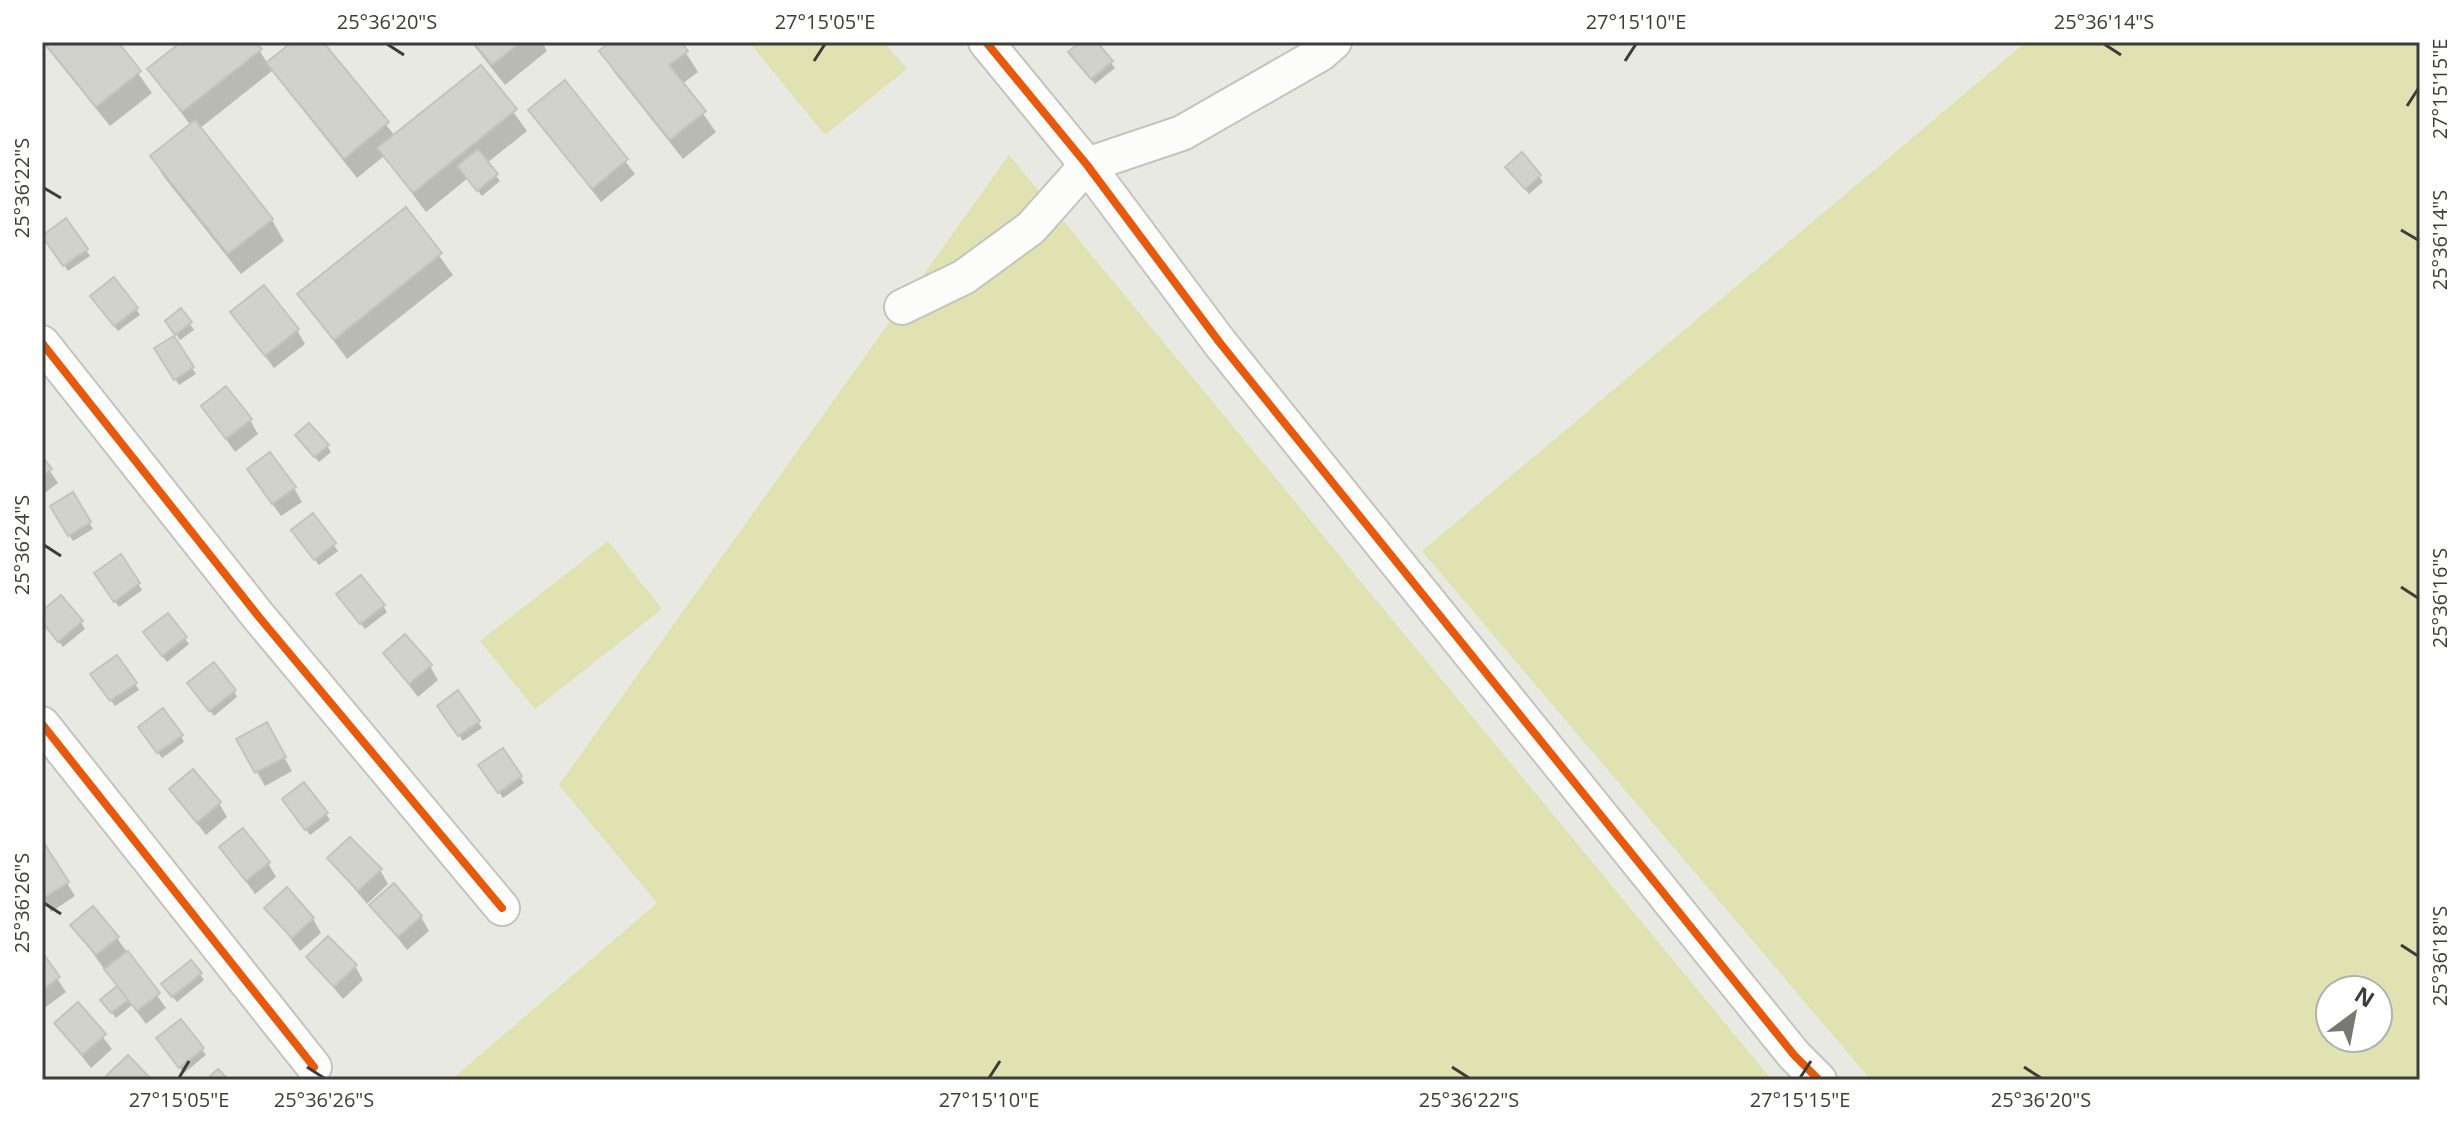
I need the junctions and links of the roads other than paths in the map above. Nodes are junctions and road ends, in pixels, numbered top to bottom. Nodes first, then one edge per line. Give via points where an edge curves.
1 (986, 42) edge
2 (1334, 42) edge
3 (1087, 165) junction
4 (902, 307) dead end
5 (42, 343) edge
6 (42, 724) edge
7 (502, 908) dead end
8 (314, 1067) dead end
9 (1818, 1079) edge

1 - 3 street
2 - 3 street via 1182,133
3 - 4 street via 1031,228 964,277
3 - 9 street via 1220,343
5 - 7 street via 259,617
6 - 8 street

